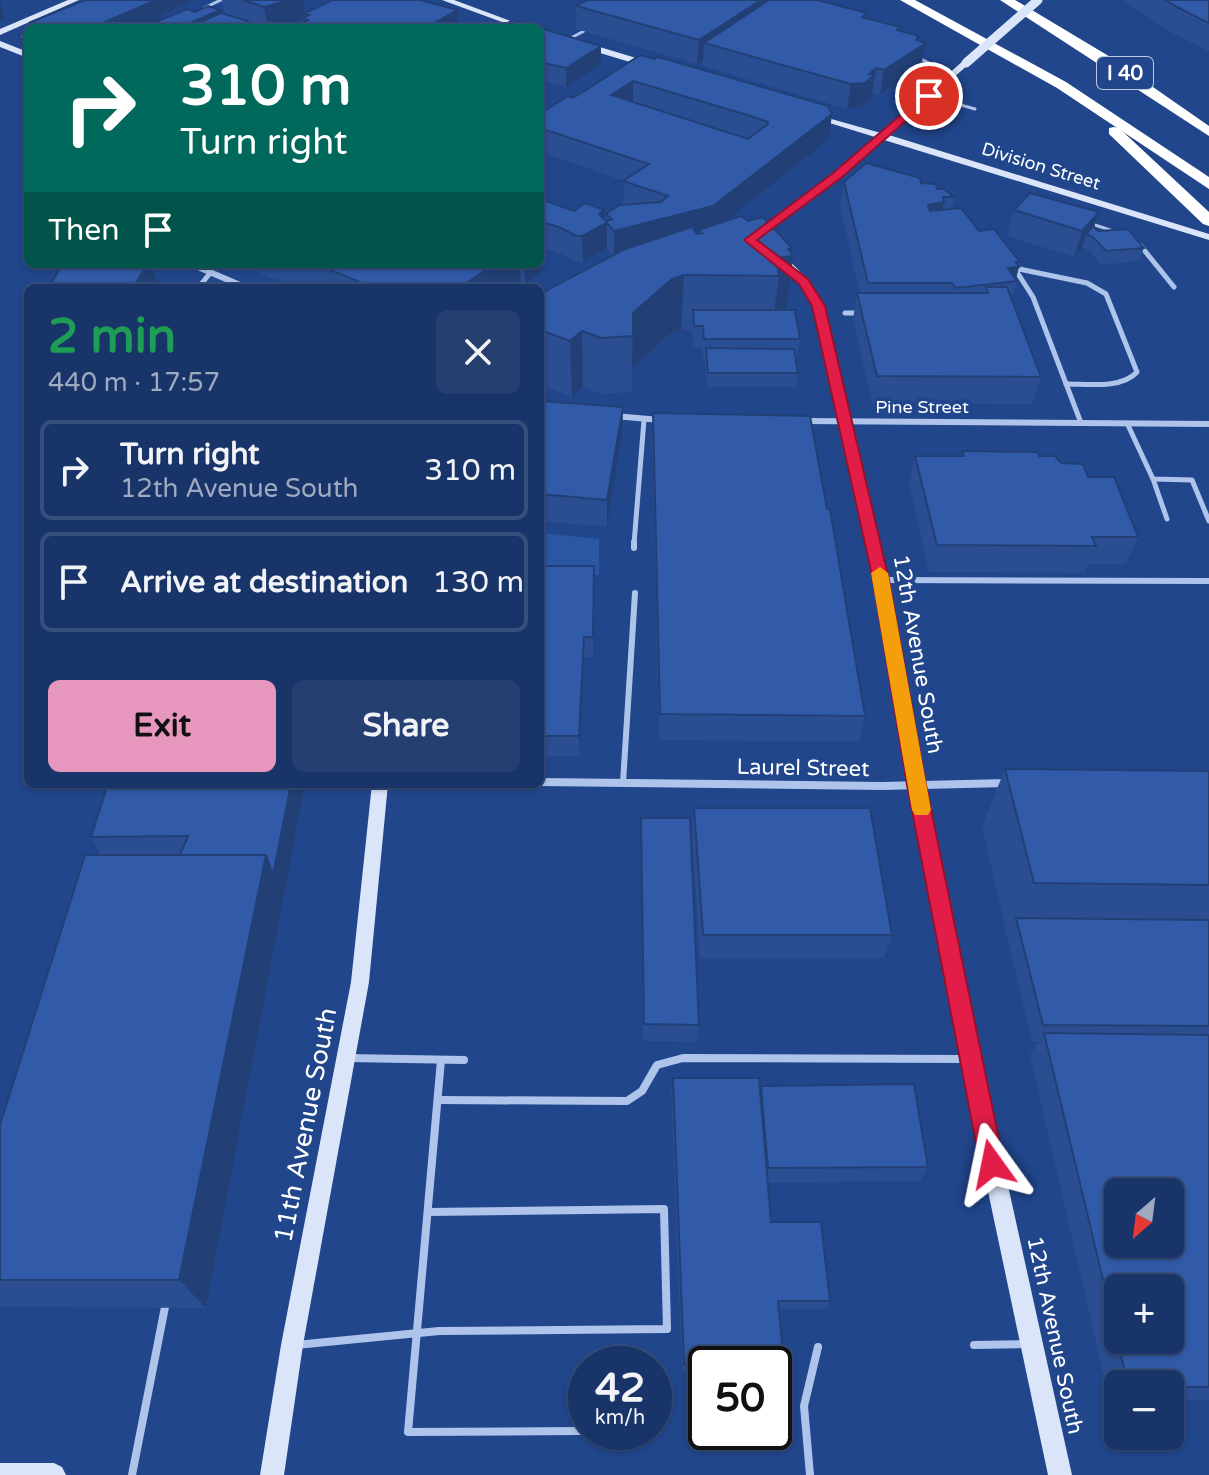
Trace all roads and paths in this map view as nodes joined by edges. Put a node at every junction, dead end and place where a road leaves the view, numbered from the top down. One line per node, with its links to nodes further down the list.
1 (75, 0): 7 (main road)
2 (221, 0): 9 (lane)
3 (446, 0): 10 (main road)
4 (906, 0): 22 (highway, I 40)
5 (1006, 0): 26 (highway, I 40)
6 (1038, 0): 21 (main road, 12th Avenue South, bridge)
7 (50, 10): 8 (lane); 12 (main road)
8 (60, 14)
9 (206, 16)
10 (507, 24)
11 (584, 31): 14 (lane)
12 (0, 32)
13 (544, 33): 14 (main road)
14 (567, 40): 18 (main road)
15 (0, 44): 16 (main road)
16 (24, 53)
17 (909, 54): 21 (lane)
18 (633, 60): 19 (street); 20 (main road)
19 (621, 68)
20 (667, 70)
21 (953, 75): 23 (main road, 12th Avenue South)
22 (1068, 88): 30 (highway, I 40); 32 (highway)
23 (929, 96): 24 (lane); 27 (main road, 12th Avenue South)
24 (975, 109)
25 (805, 113): 27 (main road, Division Street)
26 (1205, 128)
27 (883, 136): 28 (main road, 12th Avenue South); 34 (main road, Division Street)
28 (837, 176): 29 (lane); 50 (main road, 12th Avenue South)
29 (850, 180)
30 (1209, 184)
31 (1077, 219): 33 (lane)
32 (1209, 221)
33 (1128, 236)
34 (1209, 237)
35 (1137, 242): 42 (lane)
36 (1009, 262): 38 (lane)
37 (201, 268): 39 (street)
38 (1014, 268): 45 (lane); 45 (lane)
39 (211, 272): 40 (lane); 41 (street)
40 (201, 284)
41 (238, 284)
42 (1174, 287)
43 (845, 313): 44 (lane)
44 (873, 313)
45 (1066, 384): 51 (lane)
46 (600, 414): 47 (street)
47 (644, 420): 48 (street); 57 (lane)
48 (669, 420)
49 (788, 421): 50 (street, Pine Street)
50 (844, 422): 51 (street, Pine Street); 58 (main road, 12th Avenue South)
51 (1081, 423): 52 (street, Pine Street)
52 (1127, 423): 53 (street, Pine Street); 54 (lane)
53 (1209, 424)
54 (1153, 479): 55 (lane); 56 (lane)
55 (1167, 519)
56 (1209, 521)
57 (634, 548)
58 (881, 580): 59 (lane); 64 (main road, 12th Avenue South)
59 (1209, 581)
60 (635, 593): 62 (lane)
61 (544, 782): 62 (street, Laurel Street)
62 (623, 783): 64 (street, Laurel Street)
63 (1022, 783): 64 (street, Laurel Street)
64 (916, 785): 67 (main road, 12th Avenue South)
65 (380, 788): 66 (main road, 11th Avenue South)
66 (347, 1058): 68 (lane); 75 (main road, 11th Avenue South)
67 (970, 1059): 70 (lane); 74 (main road, 12th Avenue South)
68 (441, 1060): 69 (lane); 70 (lane)
69 (464, 1060)
70 (438, 1100): 71 (lane)
71 (429, 1212): 73 (lane); 73 (lane)
72 (165, 1307): 81 (lane)
73 (418, 1333): 75 (lane); 78 (lane)
74 (1032, 1344): 76 (lane); 84 (main road, 12th Avenue South)
75 (292, 1345): 82 (main road, 11th Avenue South)
76 (974, 1345)
77 (818, 1347): 83 (lane)
78 (568, 1431)
79 (0, 1475): 80 (main road)
80 (54, 1475)
81 (132, 1475)
82 (272, 1475)
83 (810, 1475)
84 (1060, 1475)

